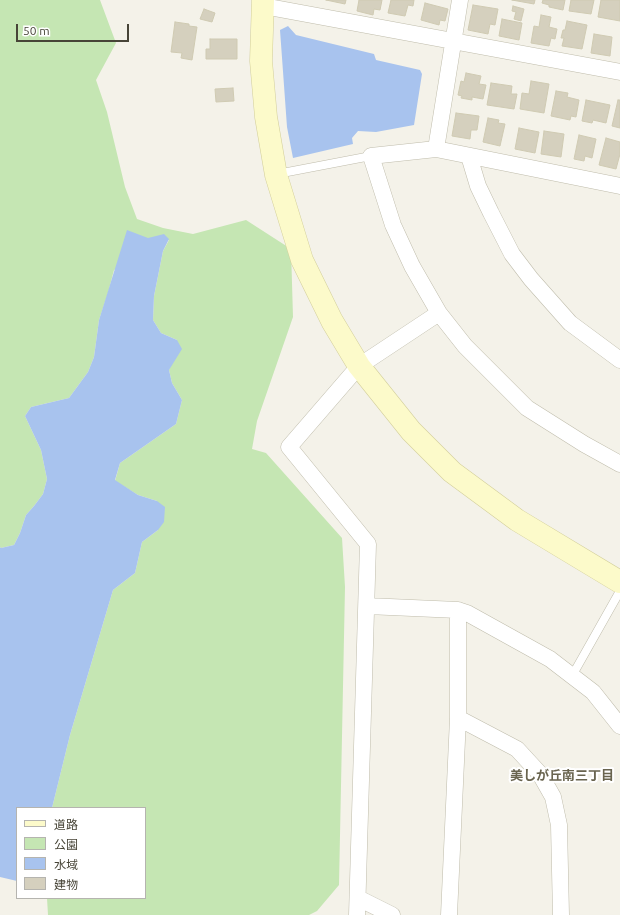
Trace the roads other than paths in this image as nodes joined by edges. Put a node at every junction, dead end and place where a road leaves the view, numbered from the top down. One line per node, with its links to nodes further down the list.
1 (460, 0): 3 (street)
2 (263, 3): 3 (street); 8 (street)
3 (453, 42): 4 (street); 5 (street)
4 (620, 72)
5 (436, 149): 6 (street); 7 (street)
6 (371, 156): 8 (lane); 10 (street)
7 (469, 156): 9 (street); 11 (street)
8 (276, 175): 12 (street)
9 (620, 186)
10 (439, 313): 12 (street); 13 (street)
11 (620, 360)
12 (359, 366): 14 (street); 16 (street)
13 (620, 464)
14 (620, 582)
15 (620, 591): 18 (lane)
16 (367, 606): 17 (street); 21 (street)
17 (458, 610): 18 (street); 19 (street)
18 (572, 676): 20 (street)
19 (458, 718): 24 (street); 25 (street)
20 (620, 726)
21 (358, 898): 22 (street); 23 (street)
22 (357, 915)
23 (392, 915)
24 (449, 915)
25 (561, 915)

